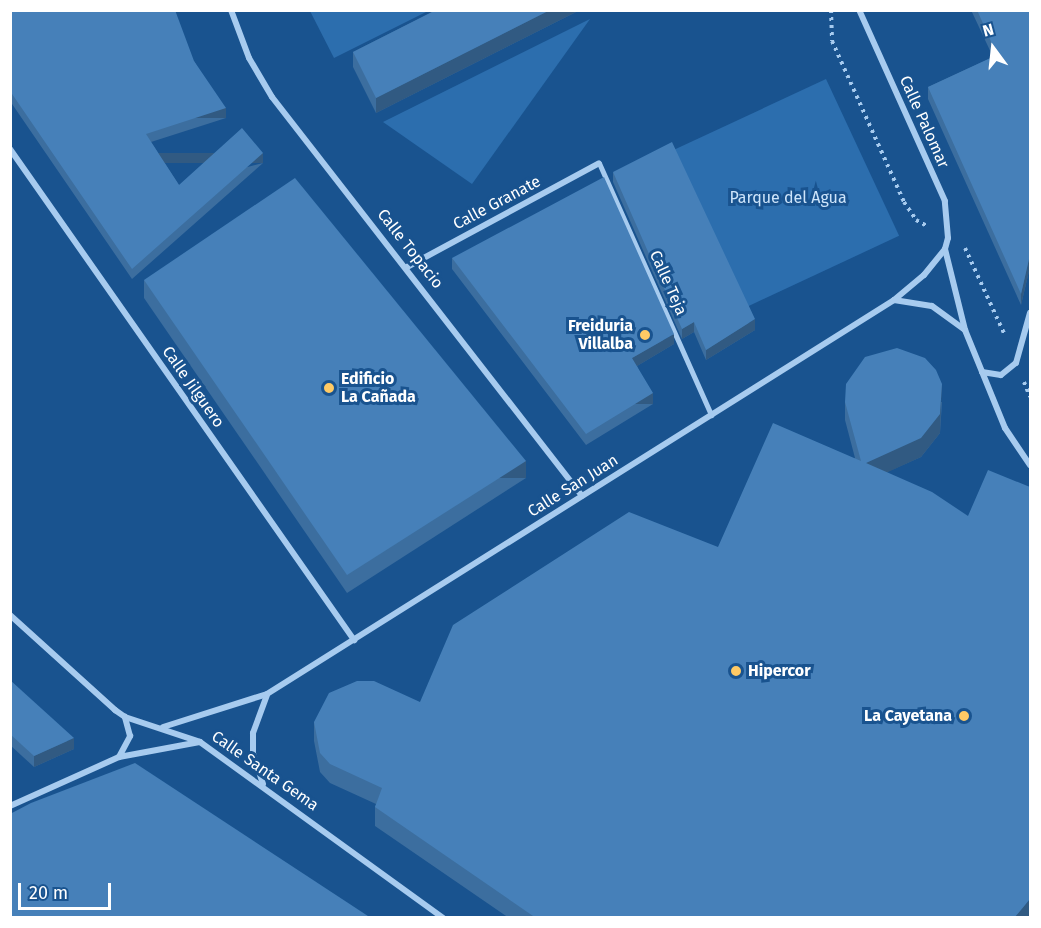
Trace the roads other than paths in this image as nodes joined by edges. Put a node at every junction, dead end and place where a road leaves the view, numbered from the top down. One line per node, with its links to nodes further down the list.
1 (231, 10): 6 (street, Calle Topacio)
2 (862, 12): 5 (street, Calle Palomar)
3 (10, 149): 15 (street, Calle Jilguero)
4 (599, 163): 6 (street, Calle Granate); 11 (street, Calle Teja)
5 (945, 249): 7 (street); 9 (street, Calle Palomar)
6 (407, 267): 13 (street, Calle Topacio)
7 (894, 300): 9 (street); 11 (street, Calle San Juan)
8 (1030, 313): 10 (street)
9 (965, 330): 10 (street, Calle Palomar)
10 (982, 372): 12 (street, Calle Palomar)
11 (711, 415): 13 (street, Calle San Juan)
12 (1030, 465)
13 (582, 496): 15 (street, Calle San Juan)
14 (10, 615): 17 (street, Calle Santa Gema)
15 (354, 640): 16 (street, Calle San Juan)
16 (267, 694): 18 (street, Calle San Juan); 21 (street)
17 (125, 717): 18 (street, Calle Santa Gema); 20 (street)
18 (163, 728): 19 (street, Calle Santa Gema)
19 (200, 742): 20 (street); 21 (street, Calle Santa Gema)
20 (119, 758): 22 (street)
21 (263, 784): 23 (street, Calle Santa Gema)
22 (10, 806)
23 (443, 918)

